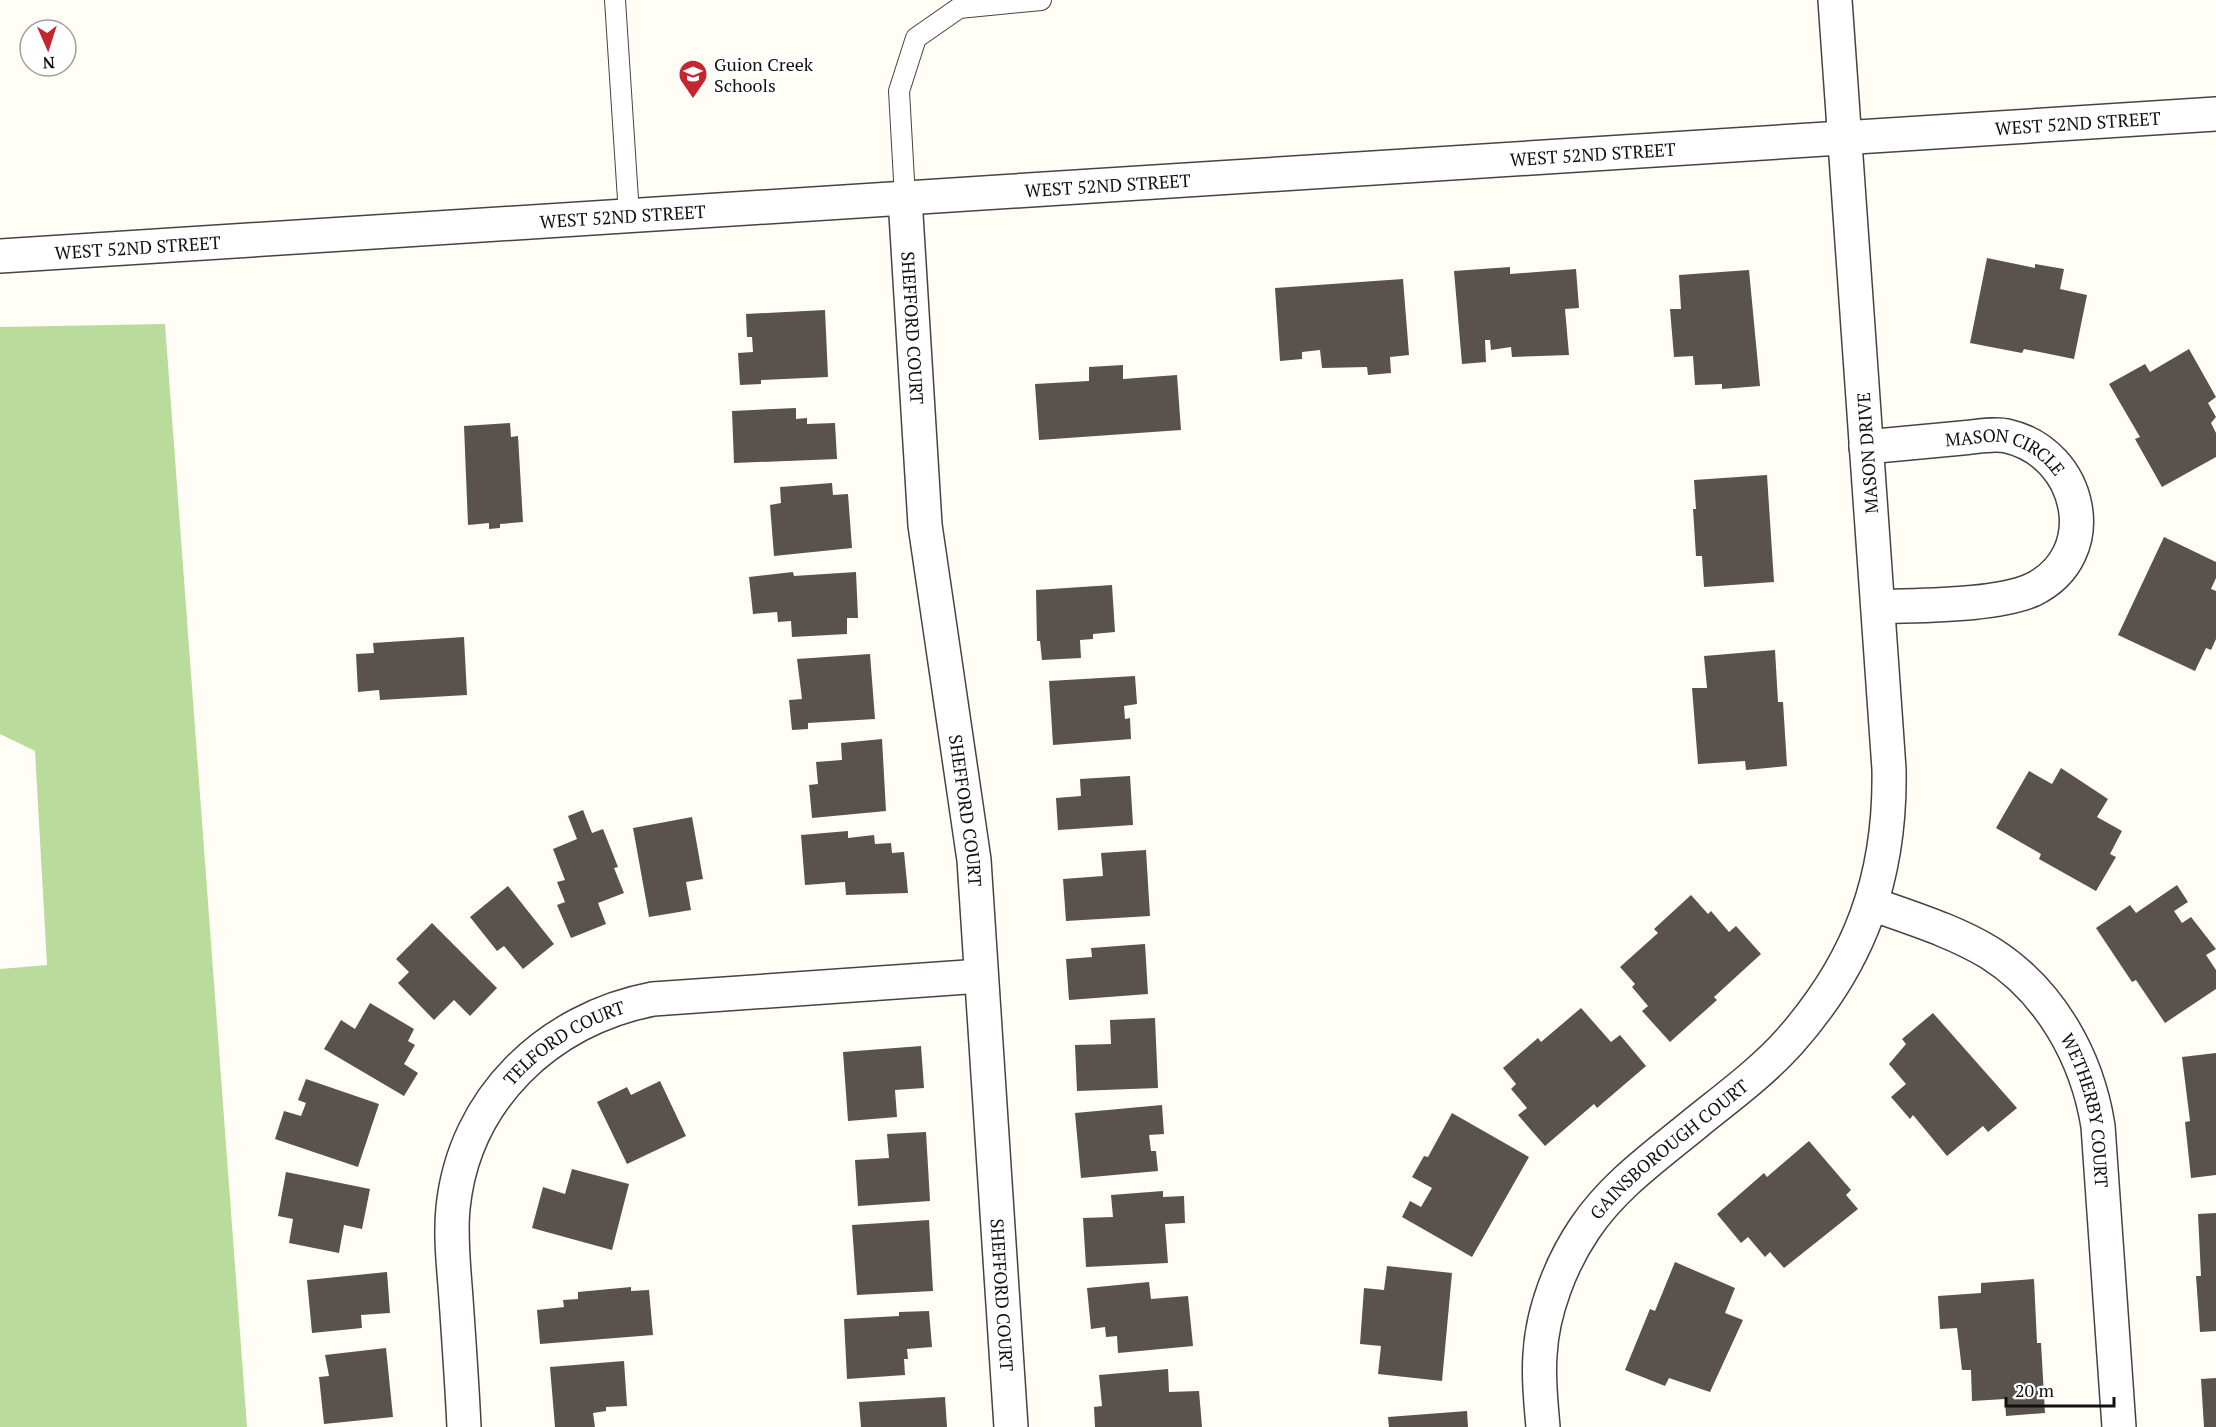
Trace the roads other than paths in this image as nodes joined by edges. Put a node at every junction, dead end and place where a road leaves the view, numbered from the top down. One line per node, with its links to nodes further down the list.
1 (615, 0): 7 (lane)
2 (1041, 0): 6 (lane)
3 (1835, 0): 5 (street, MASON DRIVE)
4 (2216, 114): 5 (street, WEST 52ND STREET)
5 (1845, 138): 6 (street, WEST 52ND STREET); 9 (street, MASON DRIVE)
6 (905, 198): 7 (street, WEST 52ND STREET); 12 (street, SHEFFORD COURT)
7 (628, 215): 8 (street, WEST 52ND STREET)
8 (0, 256)
9 (1866, 447): 10 (street, MASON DRIVE); 10 (street, MASON CIRCLE)
10 (1878, 607): 11 (street, MASON DRIVE)
11 (1872, 904): 15 (street, GAINSBOROUGH COURT); 16 (street, WETHERBY COURT)
12 (981, 976): 13 (street, TELFORD COURT); 14 (street, SHEFFORD COURT)
13 (464, 1427)
14 (1011, 1427)
15 (1543, 1427)
16 (2119, 1427)

